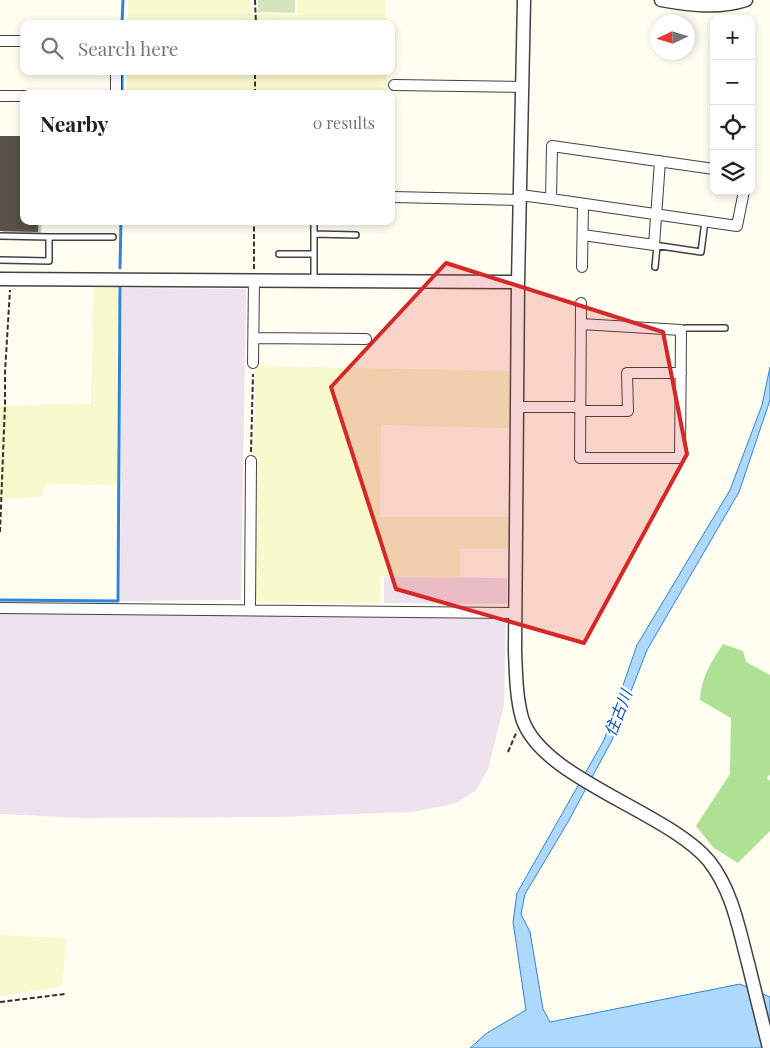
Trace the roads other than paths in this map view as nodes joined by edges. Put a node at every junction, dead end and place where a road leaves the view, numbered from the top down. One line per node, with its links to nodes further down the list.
1 (524, 0): 8 (street)
2 (661, 0): 3 (street)
3 (746, 0)
4 (0, 41): 5 (street)
5 (20, 41)
6 (116, 75): 9 (street)
7 (394, 85): 8 (street)
8 (522, 87): 16 (street)
9 (116, 90)
10 (0, 96): 11 (street)
11 (20, 96)
12 (660, 161): 13 (street); 17 (street); 19 (street)
13 (710, 168)
14 (743, 195): 20 (street)
15 (395, 197): 16 (street)
16 (520, 198): 17 (street); 37 (street)
17 (550, 200): 18 (street)
18 (583, 204): 19 (street); 25 (street)
19 (656, 214): 20 (street); 28 (street)
20 (705, 221): 28 (lane)
21 (314, 225): 22 (lane)
22 (314, 234): 23 (lane); 30 (lane)
23 (356, 235)
24 (0, 236): 26 (lane)
25 (583, 236): 28 (street); 32 (street)
26 (49, 237): 27 (lane); 31 (lane)
27 (113, 237)
28 (655, 246): 33 (lane)
29 (279, 254): 30 (lane)
30 (314, 254): 36 (lane)
31 (0, 260)
32 (582, 267)
33 (655, 267)
34 (5, 279): 35 (street)
35 (254, 280): 36 (street); 42 (street)
36 (314, 280): 37 (street)
37 (518, 282): 46 (street)
38 (581, 303): 39 (street)
39 (581, 324): 41 (street); 47 (street)
40 (725, 328): 41 (lane)
41 (681, 330): 45 (street)
42 (254, 338): 43 (street); 44 (street)
43 (366, 339)
44 (253, 363)
45 (681, 373): 47 (street); 47 (street)
46 (518, 407): 47 (street); 51 (street)
47 (580, 409)
48 (251, 462): 50 (street)
49 (0, 608): 50 (street)
50 (250, 610): 51 (street)
51 (515, 613): 52 (street)
52 (769, 1048)

